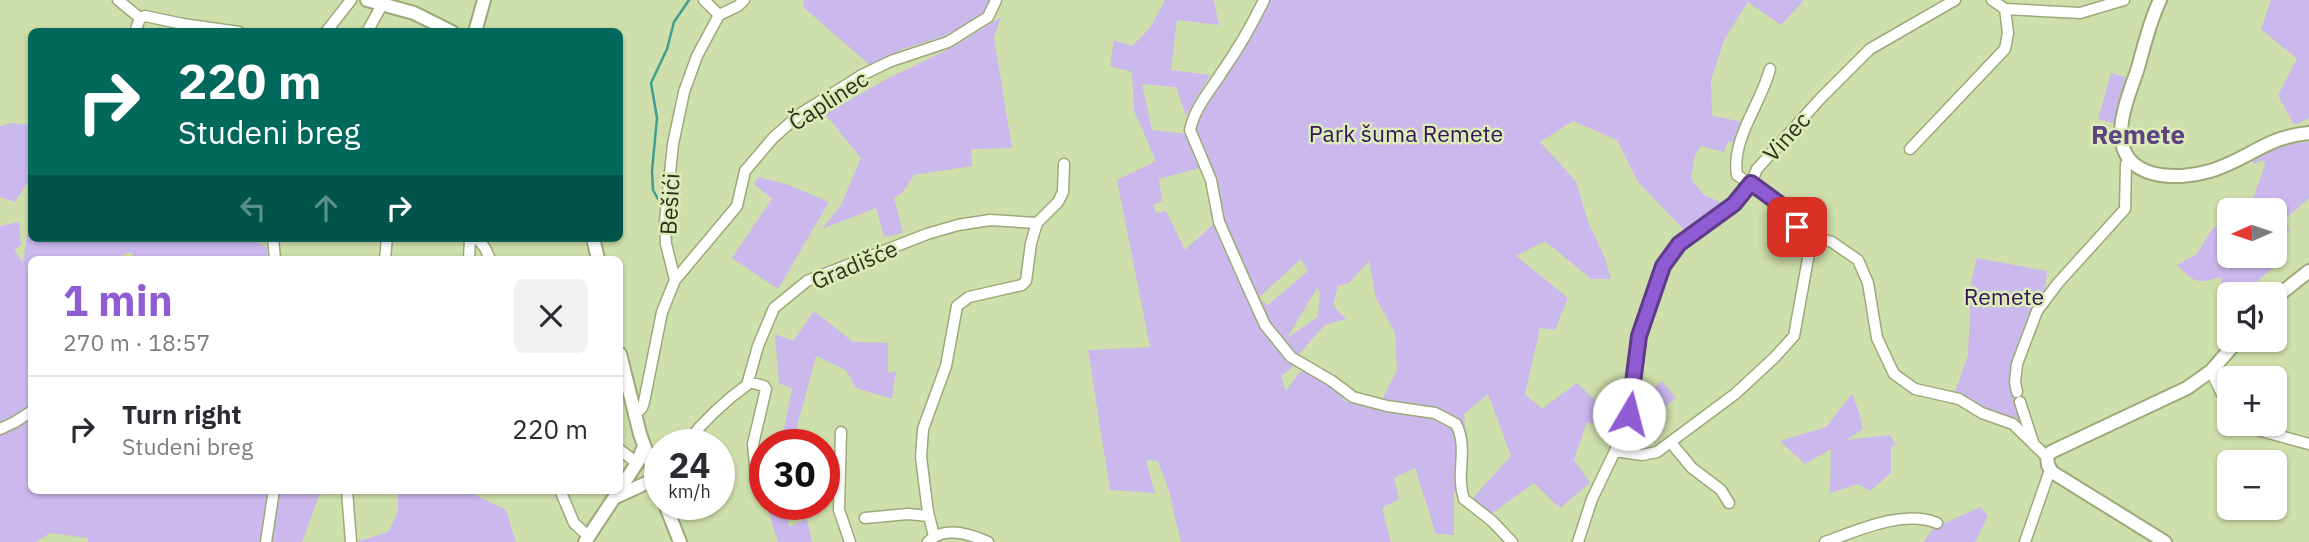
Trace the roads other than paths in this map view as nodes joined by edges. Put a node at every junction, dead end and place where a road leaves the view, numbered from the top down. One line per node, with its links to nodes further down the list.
1 (118, 0): 16 (street)
2 (351, 0): 19 (street)
3 (367, 0): 13 (main road)
4 (484, 0): 22 (main road)
5 (704, 0): 15 (street)
6 (744, 0): 15 (street)
7 (996, 0): 32 (street, Čaplinec)
8 (1264, 0): 75 (street)
9 (1955, 0): 28 (street, Vinec)
10 (1992, 0): 14 (street)
11 (2124, 0): 14 (street)
12 (2160, 0): 24 (main road)
13 (383, 3): 20 (street); 21 (main road)
14 (2005, 9): 25 (street)
15 (719, 16): 32 (street, Bešići)
16 (140, 18): 17 (street); 18 (street)
17 (136, 28)
18 (211, 28)
19 (329, 28)
20 (369, 28)
21 (445, 28)
22 (473, 28)
23 (1770, 69): 28 (street)
24 (2309, 134)
25 (1910, 149)
26 (1064, 164): 29 (street)
27 (2126, 164): 48 (street)
28 (1751, 183): 30 (street); 50 (street, Vinec)
29 (1037, 223): 37 (street, Gradišće); 64 (street)
30 (1811, 242): 46 (street); 48 (street)
31 (2309, 271): 33 (main road)
32 (675, 280): 40 (street)
33 (2287, 288)
34 (2228, 352): 36 (main road)
35 (623, 367): 40 (main road)
36 (2211, 371): 38 (street); 53 (main road)
37 (749, 382): 42 (street); 43 (street)
38 (2217, 384)
39 (28, 414): 41 (street)
40 (634, 415): 49 (main road)
41 (0, 429)
42 (697, 429)
43 (757, 429)
44 (841, 432): 73 (street)
45 (2284, 436): 47 (street)
46 (1672, 444): 50 (street); 63 (street)
47 (2309, 444)
48 (2034, 445): 53 (street)
49 (643, 446): 52 (main road)
50 (1615, 451): 76 (street, Vinec)
51 (623, 452): 52 (street)
52 (637, 463): 54 (main road)
53 (2048, 464): 78 (street); 79 (main road)
54 (623, 485)
55 (644, 486): 56 (main road)
56 (623, 492)
57 (273, 494): 70 (street)
58 (347, 494): 71 (street)
59 (562, 494): 68 (street)
60 (617, 494): 62 (main road)
61 (621, 494): 62 (main road)
62 (613, 500): 68 (main road)
63 (1729, 503)
64 (929, 516): 65 (street); 69 (street)
65 (866, 518)
66 (671, 520): 72 (main road)
67 (1937, 523): 77 (street)
68 (587, 539)
69 (931, 539): 74 (street)
70 (266, 542)
71 (351, 542)
72 (680, 542)
73 (850, 542)
74 (988, 542)
75 (1512, 542)
76 (1578, 542)
77 (1825, 542)
78 (2025, 542)
79 (2165, 542)

